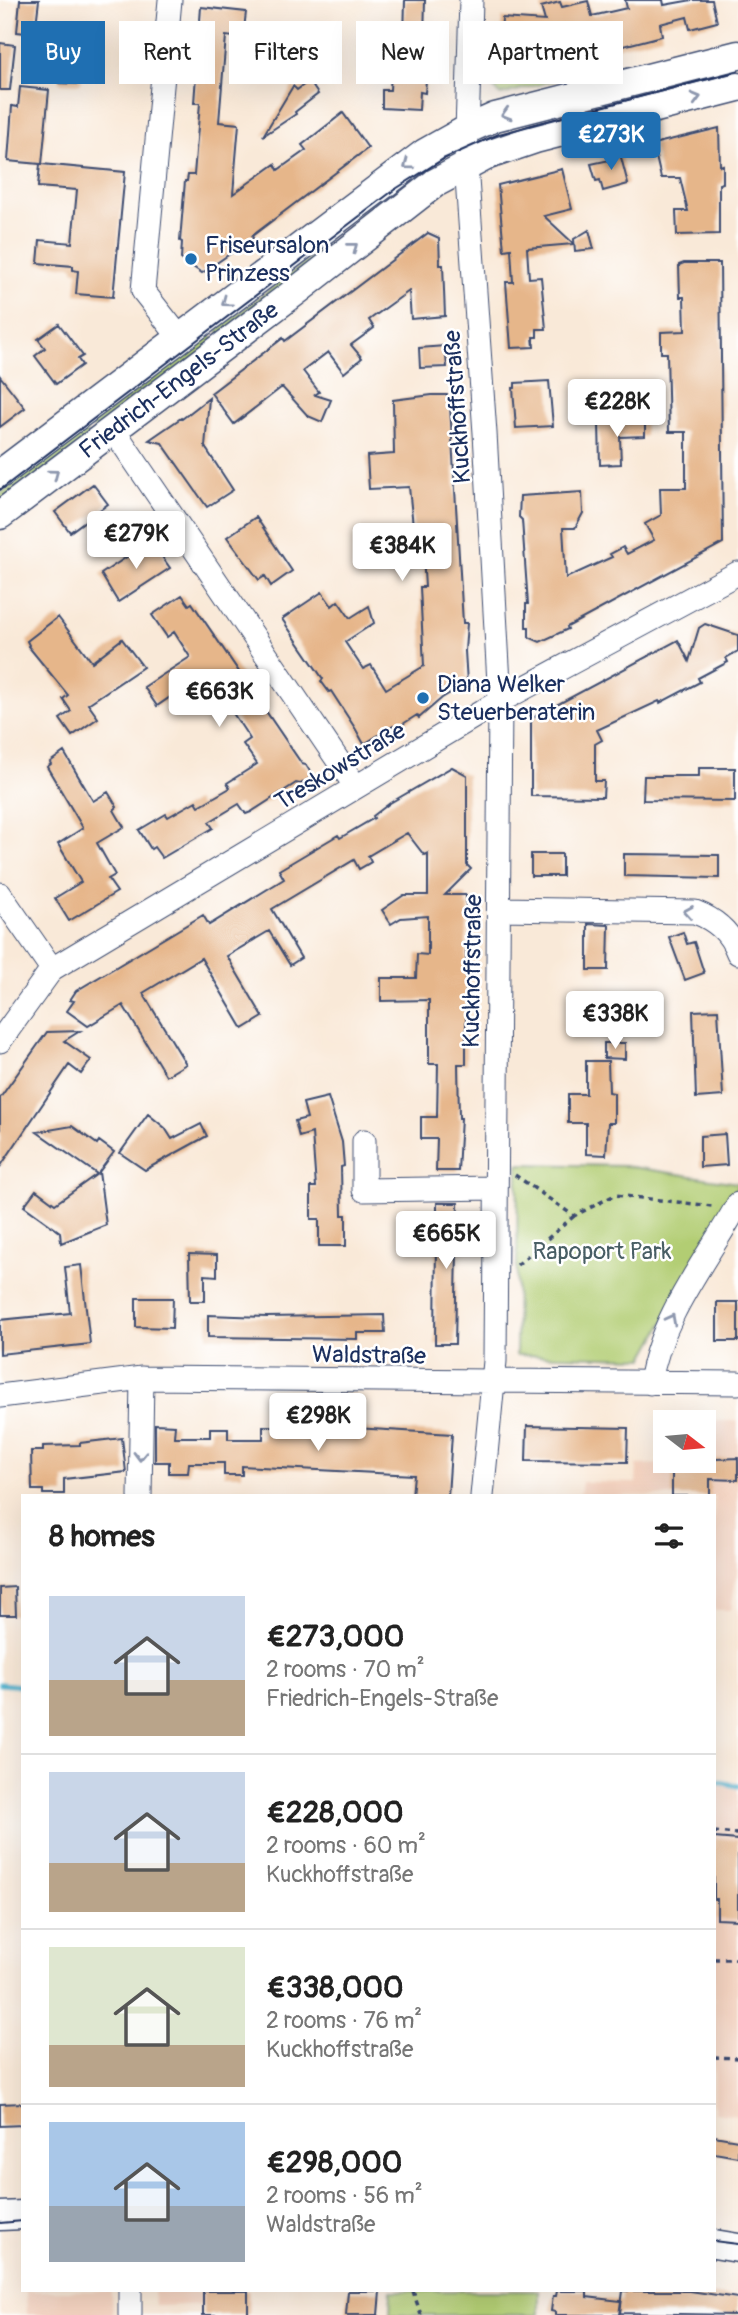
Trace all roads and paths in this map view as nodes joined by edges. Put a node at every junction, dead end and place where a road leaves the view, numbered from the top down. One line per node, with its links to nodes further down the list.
1 (170, 0): 7 (street)
2 (471, 0): 5 (street, Kuckhoffstraße)
3 (738, 55): 5 (main road, Friedrich-Engels-Straße, one-way to 5)
4 (738, 87): 6 (main road, Friedrich-Engels-Straße, one-way to 4)
5 (466, 130): 6 (street, Kuckhoffstraße); 7 (main road, Friedrich-Engels-Straße, one-way to 7)
6 (466, 165): 8 (main road, Friedrich-Engels-Straße, one-way to 6); 12 (street, Kuckhoffstraße)
7 (180, 338): 9 (main road, Friedrich-Engels-Straße)
8 (113, 429): 10 (main road, Friedrich-Engels-Straße, one-way to 8); 13 (street)
9 (0, 474)
10 (0, 515)
11 (738, 573): 12 (street, Treskowstraße)
12 (500, 701): 13 (street, Treskowstraße); 15 (street, Kuckhoffstraße)
13 (356, 787): 17 (street, Treskowstraße)
14 (0, 894): 17 (street)
15 (499, 909): 16 (street, one-way to 15); 20 (street, Kuckhoffstraße)
16 (738, 953)
17 (52, 969): 18 (street, Treskowstraße)
18 (0, 1041)
19 (364, 1142): 20 (street)
20 (504, 1180): 22 (path); 25 (street, Kuckhoffstraße)
21 (737, 1206): 22 (path); 26 (street, one-way to 21)
22 (574, 1216): 23 (path)
23 (512, 1269)
24 (142, 1378): 25 (street, Waldstraße); 28 (street, Waldstraße); 29 (street, one-way to 29)
25 (493, 1382): 26 (street, Waldstraße); 30 (street, Kuckhoffstraße)
26 (650, 1383): 27 (street, Waldstraße)
27 (738, 1383)
28 (0, 1396)
29 (140, 1494)
30 (482, 1494)
31 (716, 1832): 32 (path)
32 (738, 1834)
33 (716, 1958): 34 (path)
34 (738, 1959)
35 (716, 2057): 36 (path)
36 (738, 2057)
37 (21, 2215): 38 (main road)
38 (0, 2216)
39 (716, 2244): 40 (main road)
40 (738, 2248)
41 (130, 2292): 43 (street)
42 (413, 2292): 44 (path)
43 (130, 2315)
44 (421, 2315)

